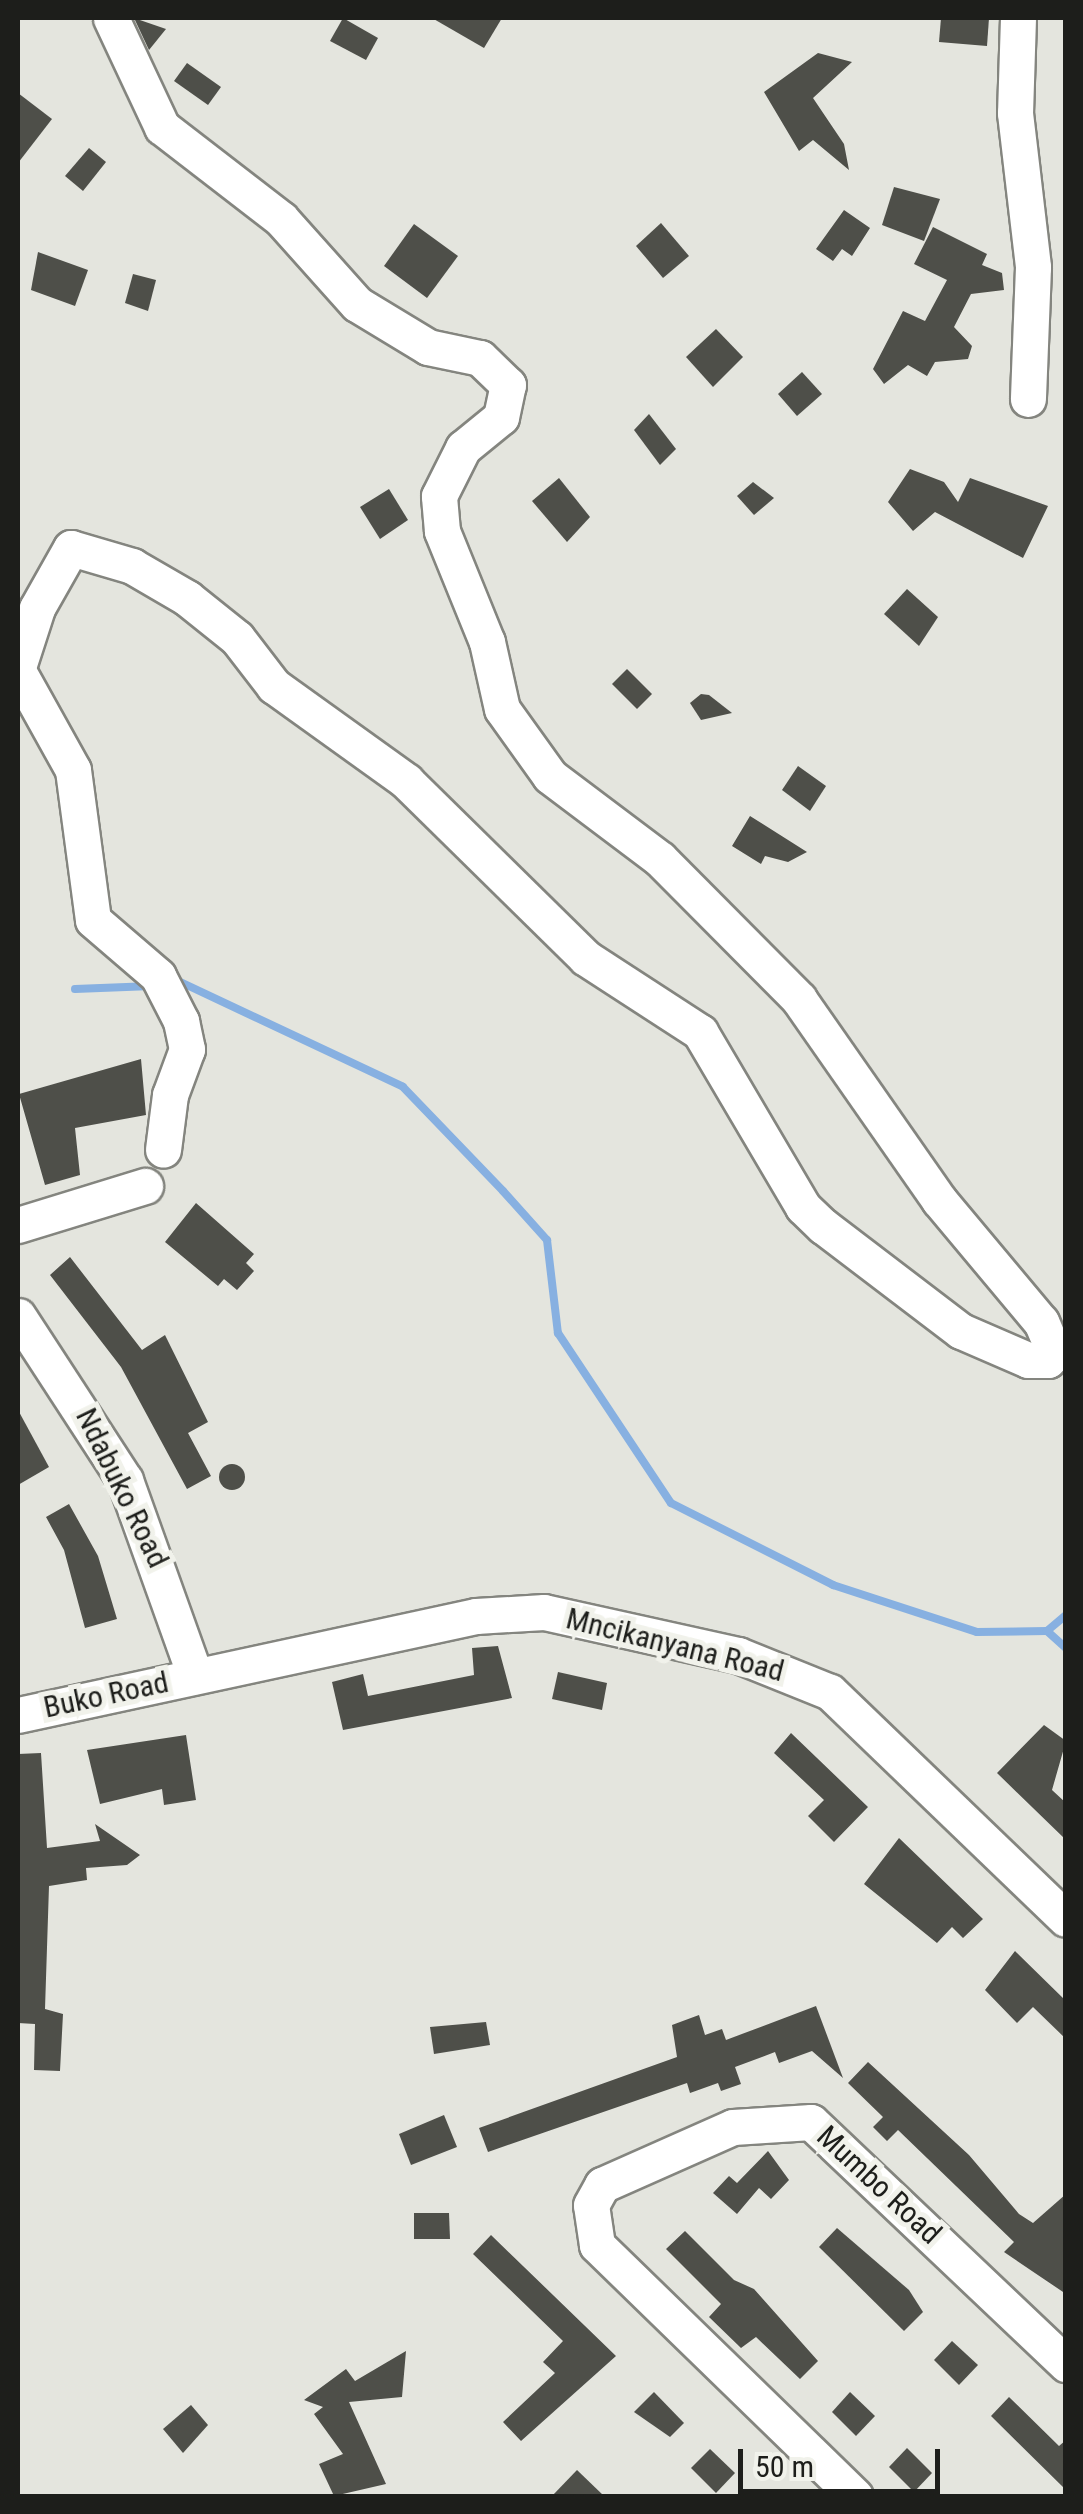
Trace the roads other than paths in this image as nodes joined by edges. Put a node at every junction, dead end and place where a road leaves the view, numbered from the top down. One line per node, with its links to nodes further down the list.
1 (111, 18): 4 (street)
2 (1018, 18): 3 (street)
3 (1028, 398)
4 (18, 669): 5 (street)
5 (163, 1150)
6 (145, 1186): 7 (street)
7 (18, 1226)
8 (18, 1316): 9 (street, Ndabuko Road)
9 (195, 1676): 10 (street, Buko Road); 11 (street, Mncikanyana Road)
10 (18, 1715)
11 (1066, 1919)
12 (1066, 2364): 13 (street, Mumbo Road)
13 (855, 2496)

